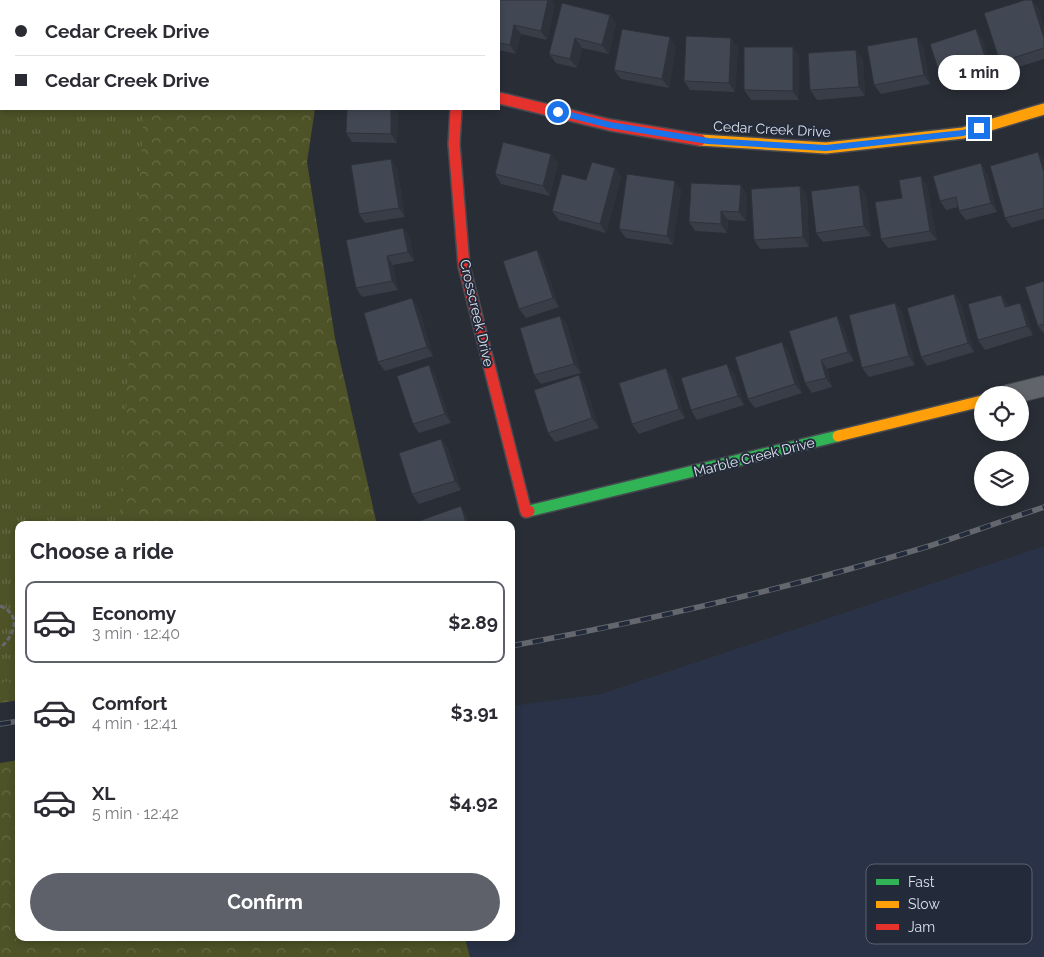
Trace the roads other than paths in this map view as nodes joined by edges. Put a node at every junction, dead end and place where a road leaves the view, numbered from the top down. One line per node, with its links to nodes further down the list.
1 (500, 98): 2 (street, Cedar Creek Drive)
2 (1044, 109)
3 (456, 110): 7 (street, Crosscreek Drive)
4 (1044, 386): 5 (street)
5 (1029, 390)
6 (974, 403): 7 (street, Marble Creek Drive)
7 (526, 512)

